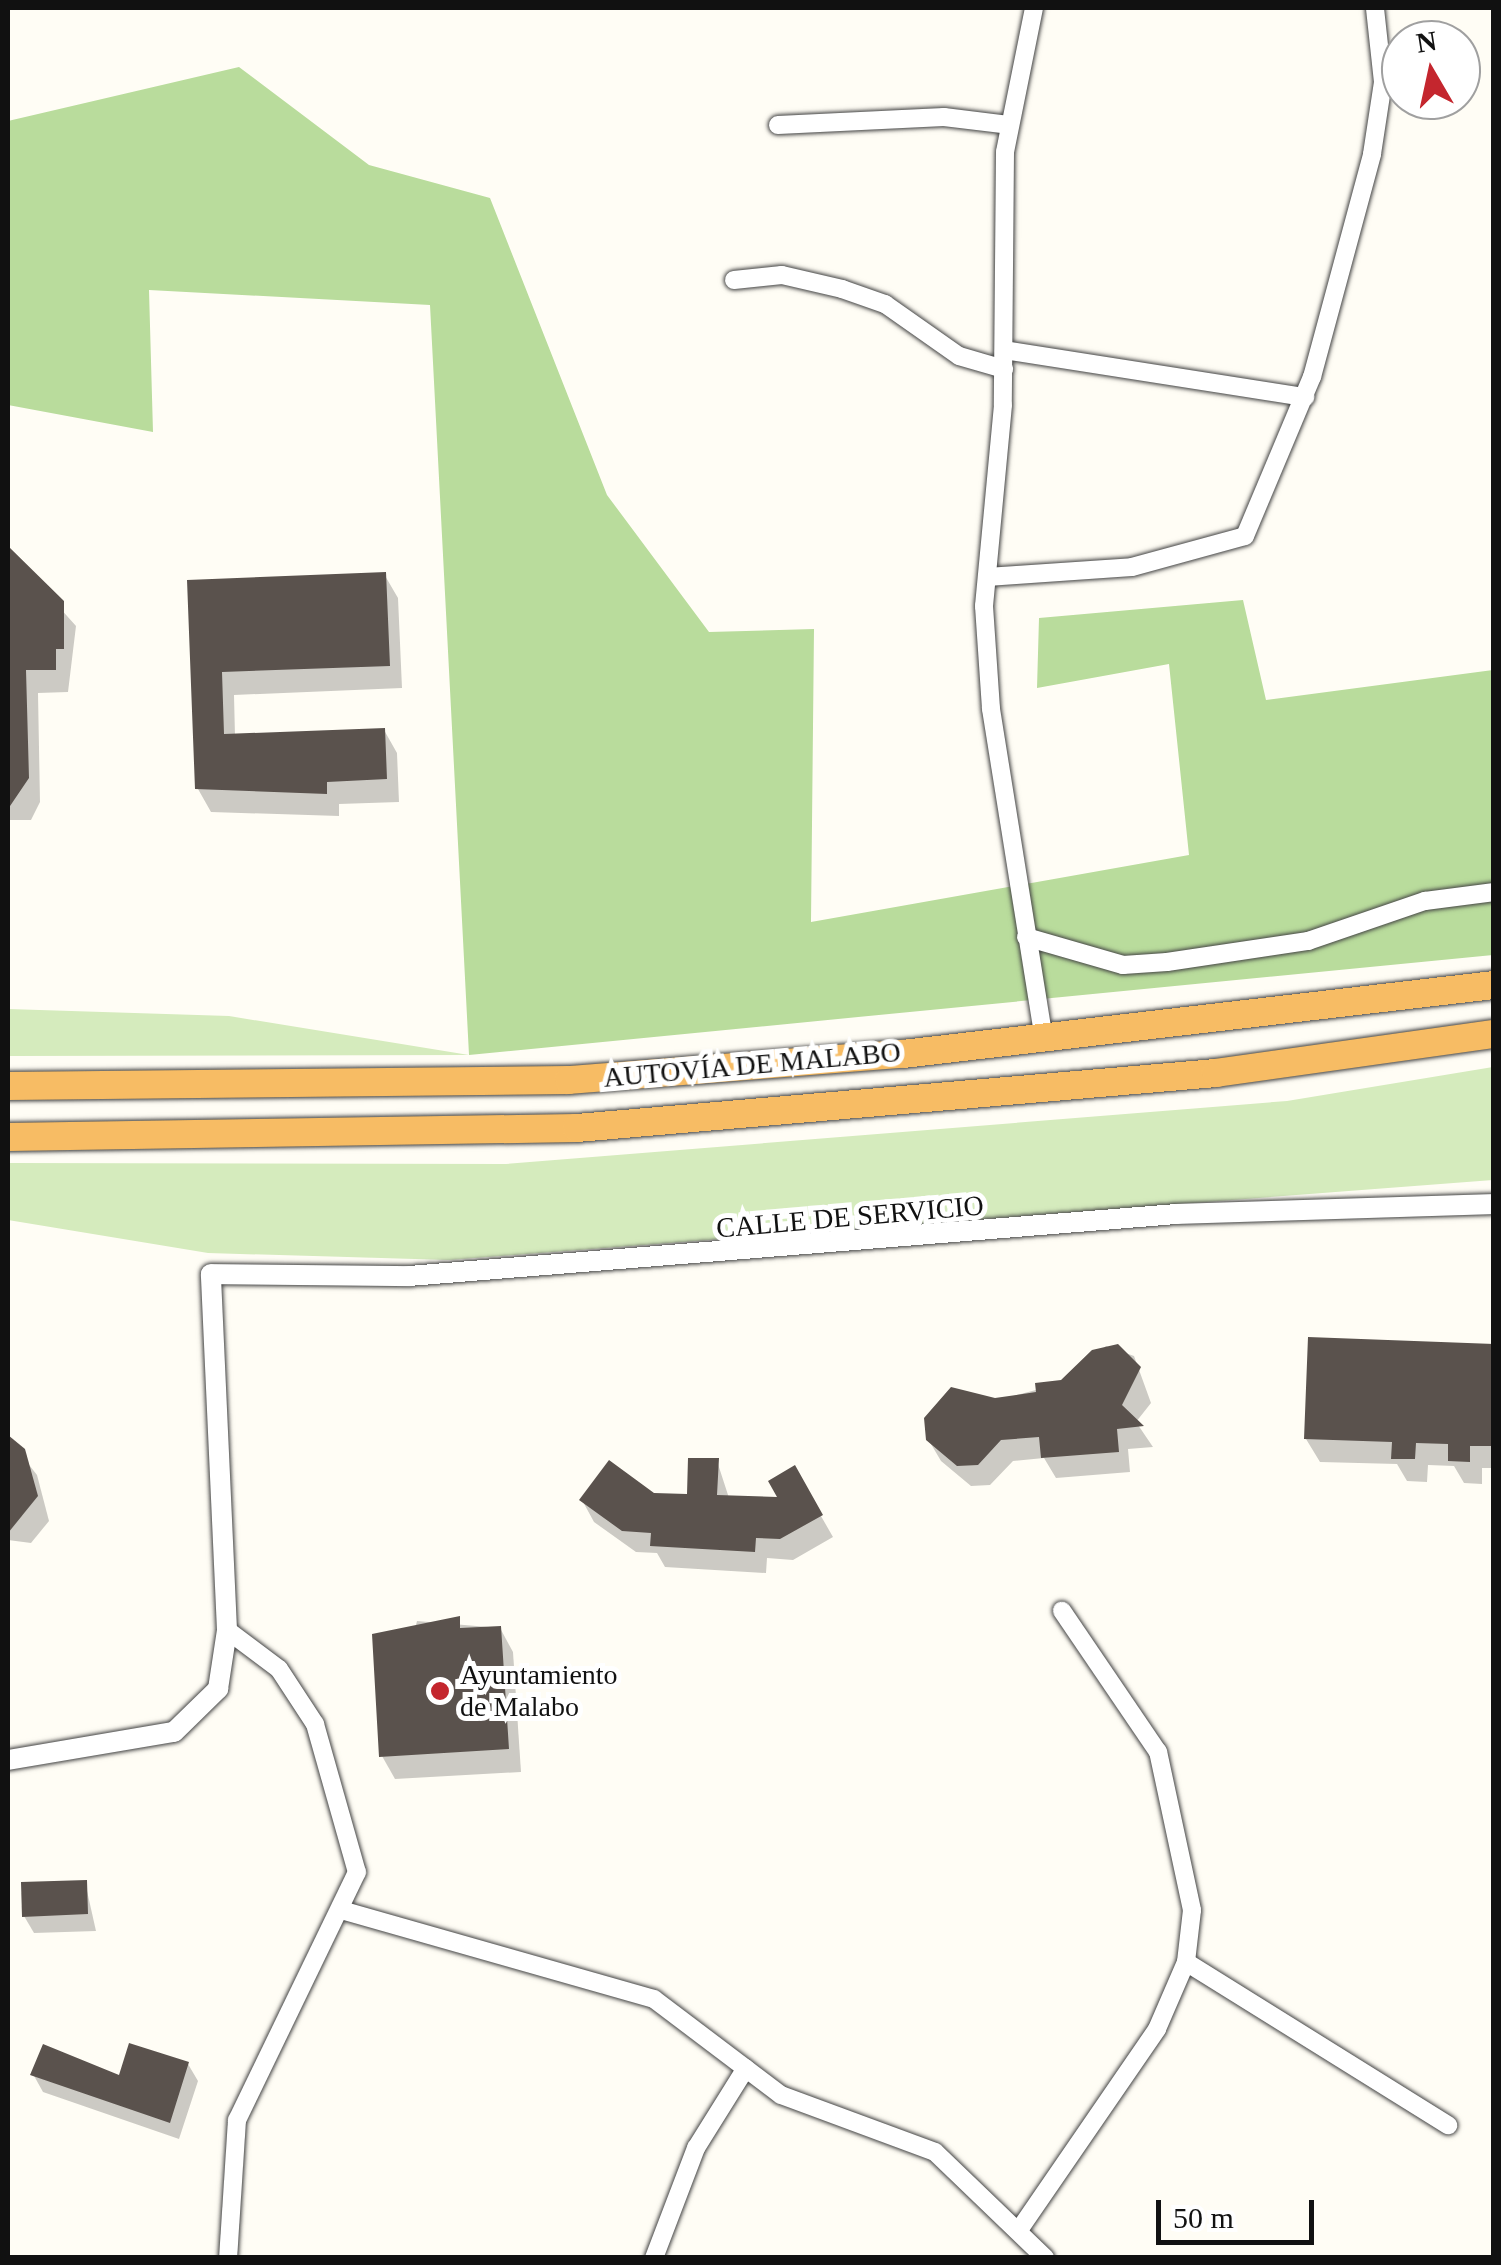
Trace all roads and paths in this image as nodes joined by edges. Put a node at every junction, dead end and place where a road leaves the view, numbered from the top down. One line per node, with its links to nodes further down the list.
1 (1034, 8): 4 (street)
2 (1375, 8): 7 (street)
3 (778, 125): 4 (street)
4 (1008, 125): 6 (street)
5 (734, 280): 6 (street)
6 (1004, 360): 7 (street); 8 (street)
7 (1305, 397): 8 (street)
8 (987, 577): 10 (street)
9 (1494, 892): 10 (street)
10 (1026, 937): 13 (street)
11 (1494, 985): 13 (highway, AUTOVÍA DE MALABO)
12 (1490, 1036): 15 (highway, AUTOVÍA DE MALABO)
13 (1044, 1039): 14 (highway, AUTOVÍA DE MALABO)
14 (8, 1086)
15 (8, 1137)
16 (1494, 1204): 18 (street, CALLE DE SERVICIO)
17 (1062, 1612): 21 (street)
18 (228, 1630): 19 (street); 20 (street)
19 (8, 1760)
20 (345, 1911): 22 (street); 26 (street)
21 (1186, 1962): 23 (street); 24 (street)
22 (746, 2068): 24 (street); 25 (street)
23 (1448, 2125)
24 (1019, 2230): 27 (street)
25 (659, 2256)
26 (228, 2258)
27 (1044, 2258)

